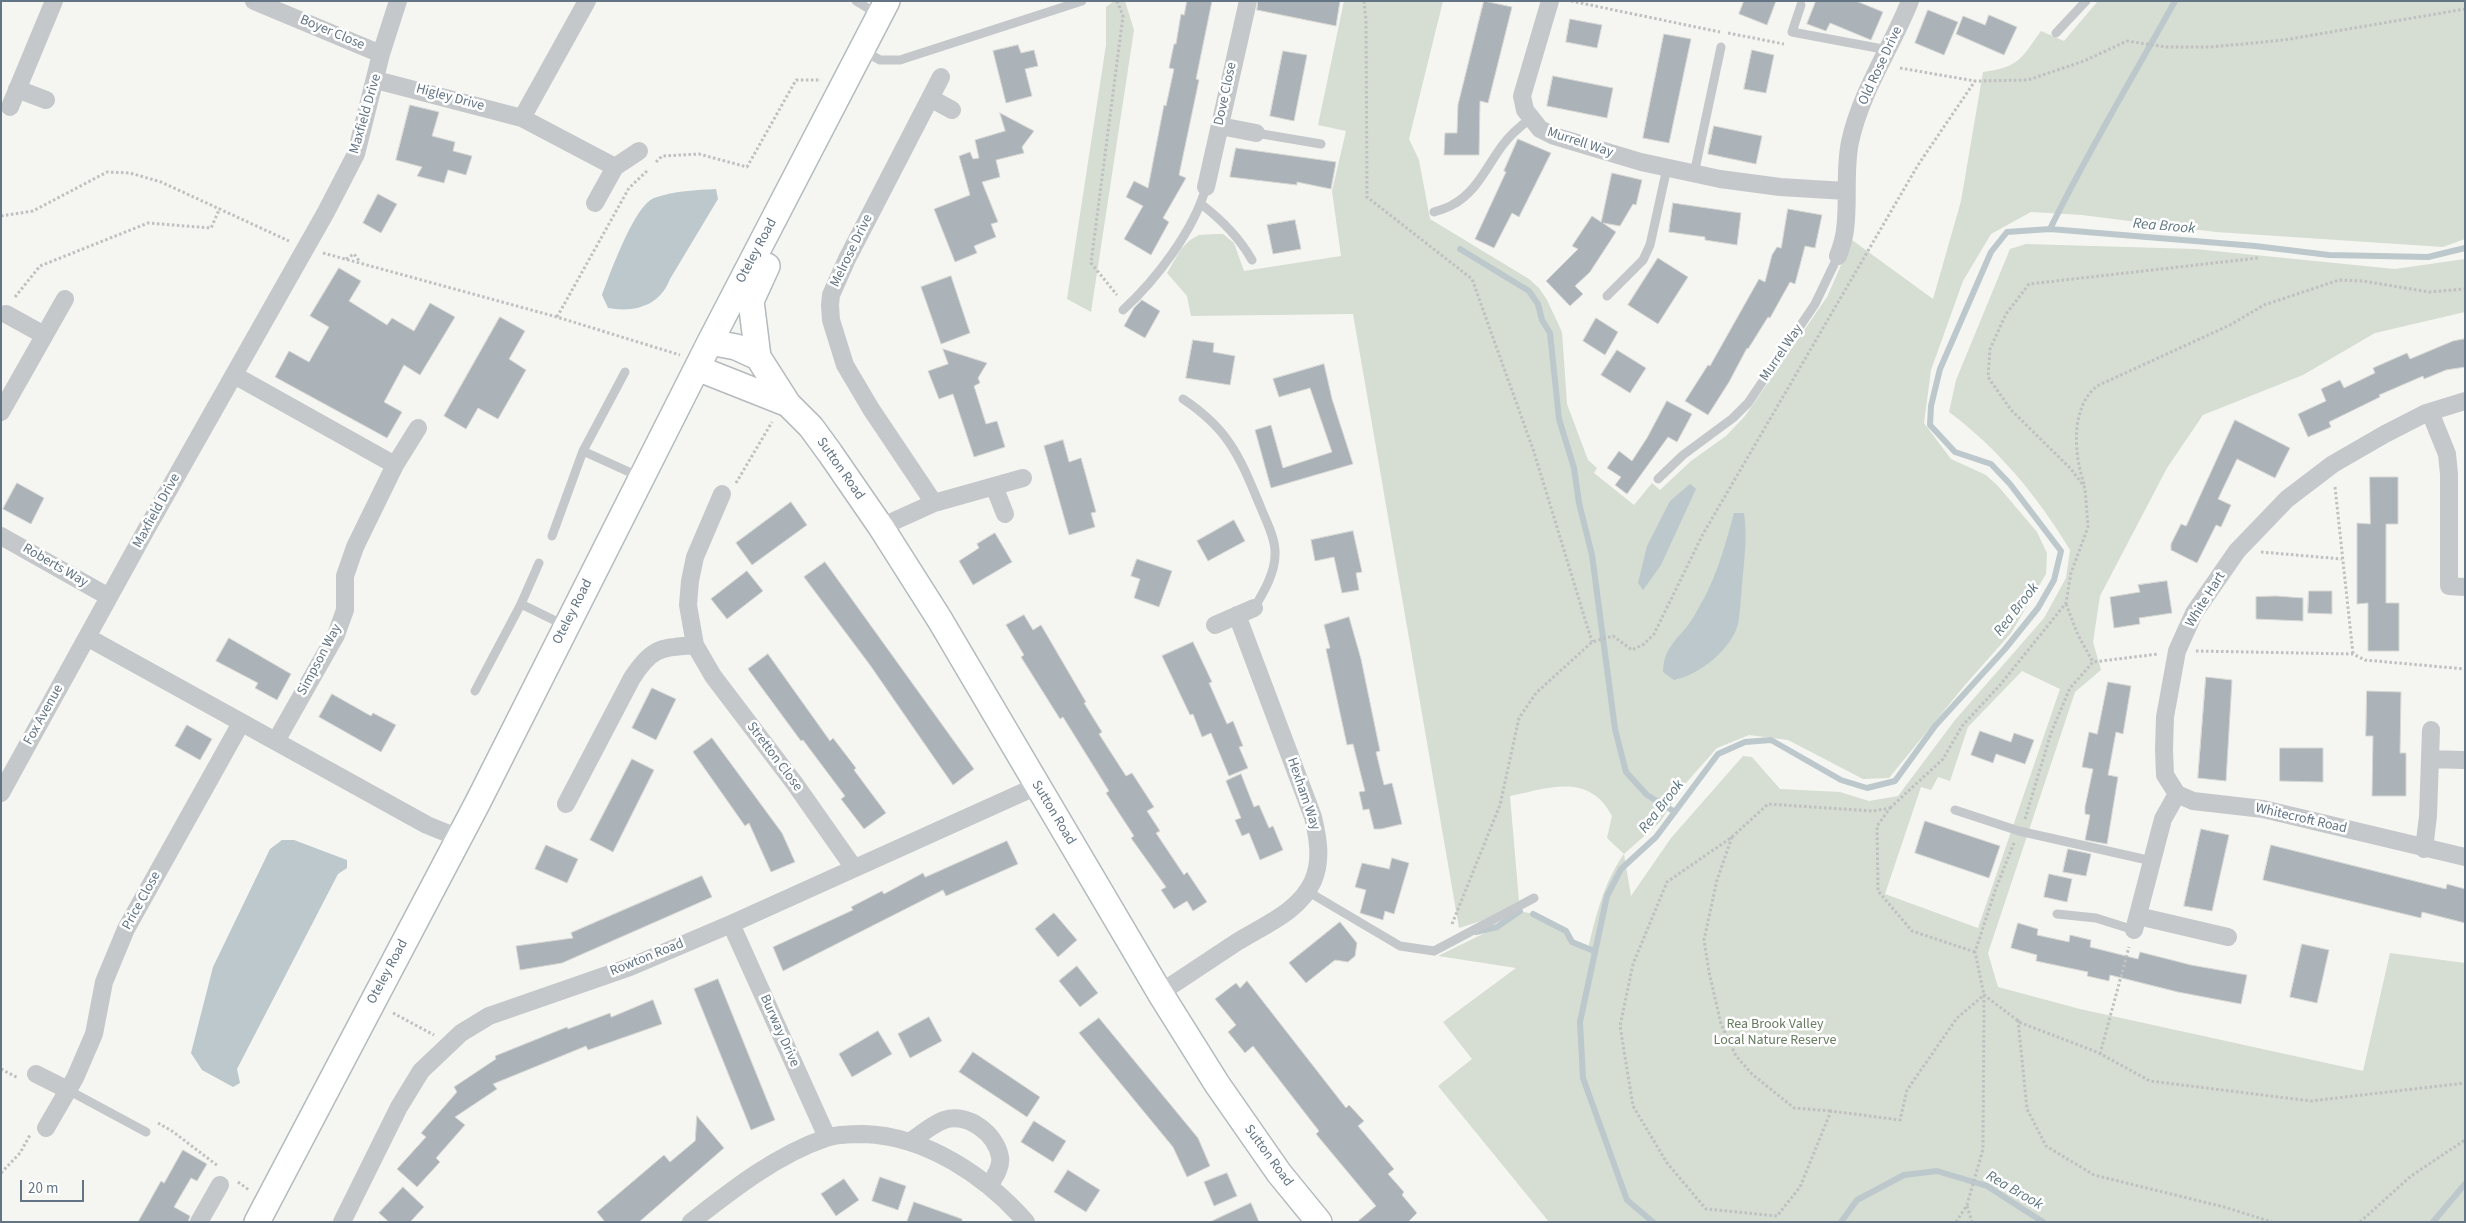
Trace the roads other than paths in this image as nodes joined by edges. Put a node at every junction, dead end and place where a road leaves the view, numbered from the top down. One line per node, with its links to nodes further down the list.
1 (54, 1): 20 (street)
2 (254, 1): 17 (street, Boyer Close)
3 (398, 1): 17 (street, Maxfield Drive)
4 (587, 1): 25 (street)
5 (856, 1): 12 (lane)
6 (1082, 1): 15 (lane)
7 (1248, 1): 27 (street, Dove Close)
8 (1550, 1): 26 (street)
9 (1910, 1): 16 (street, Old Rose Drive)
10 (2086, 1): 13 (lane)
11 (1802, 5): 16 (lane)
12 (883, 8): 15 (street, Oteley Road)
13 (2056, 33)
14 (1721, 46): 34 (lane)
15 (862, 50): 30 (street, Oteley Road)
16 (1888, 50): 36 (street, Old Rose Drive)
17 (381, 54): 19 (street, Maxfield Drive)
18 (941, 77): 21 (street, Melrose Drive)
19 (376, 80): 25 (street, Higley Drive); 50 (street, Maxfield Drive)
20 (17, 89): 22 (street); 23 (street)
21 (930, 98): 24 (street); 64 (street, Melrose Drive)
22 (46, 100)
23 (10, 107)
24 (952, 110)
25 (522, 118): 32 (street, Higley Drive)
26 (1530, 119): 33 (street, Murrell Way); 39 (lane)
27 (1220, 126): 28 (street); 35 (street, Dove Close)
28 (1256, 133): 29 (lane)
29 (1321, 144)
30 (812, 147): 47 (street, Oteley Road); 48 (street)
31 (639, 151): 32 (street)
32 (615, 167): 37 (street)
33 (1667, 168): 34 (street, Murrell Way); 42 (lane)
34 (1694, 174): 36 (street, Murrell Way)
35 (1206, 187): 38 (lane)
36 (1846, 191): 40 (street, Murrel Way)
37 (595, 203)
38 (1201, 204): 41 (lane); 44 (lane)
39 (1434, 212)
40 (1838, 256): 61 (lane, Murrel Way)
41 (1252, 260)
42 (1607, 296)
43 (65, 298): 46 (street)
44 (1125, 308)
45 (6, 314): 46 (street)
46 (44, 335): 54 (street)
47 (702, 357): 48 (street); 53 (street, Sutton Road); 59 (street, Oteley Road)
48 (758, 357): 53 (street, Sutton Road)
49 (625, 372): 57 (lane)
50 (234, 375): 58 (street); 71 (street, Maxfield Drive)
51 (1183, 399): 73 (lane)
52 (2465, 401): 55 (street, White Hart)
53 (781, 411): 66 (street, Sutton Road)
54 (1, 412)
55 (2430, 412): 70 (street); 87 (street, White Hart)
56 (418, 428): 58 (street, Simpson Way)
57 (583, 451): 59 (lane); 68 (lane)
58 (395, 465): 82 (street, Simpson Way)
59 (642, 478): 76 (street, Oteley Road)
60 (1023, 478): 62 (street)
61 (1658, 479)
62 (994, 486): 64 (street); 65 (street)
63 (722, 494): 78 (street, Stretton Close)
64 (934, 503): 66 (street)
65 (1004, 514)
66 (881, 527): 85 (street, Sutton Road)
67 (1, 536): 71 (street, Roberts Way)
68 (552, 536)
69 (539, 563): 72 (lane)
70 (2465, 587)
71 (109, 597): 77 (street, Maxfield Drive)
72 (521, 604): 76 (lane); 79 (lane)
73 (1254, 608): 74 (street)
74 (1237, 615): 75 (street); 95 (street, Hexham Way)
75 (1214, 625)
76 (566, 626): 90 (street, Oteley Road)
77 (86, 637): 80 (street); 86 (street, Fox Avenue)
78 (695, 645): 88 (street); 94 (street, Stretton Close)
79 (475, 691)
80 (241, 723): 82 (street); 103 (street, Price Close)
81 (2431, 730): 83 (street)
82 (276, 740): 90 (street)
83 (2430, 759): 84 (street); 91 (street)
84 (2463, 760)
85 (1037, 786): 94 (street, Rowton Road); 101 (street, Sutton Road)
86 (1, 794)
87 (2177, 794): 91 (street, Whitecroft Road); 93 (street)
88 (566, 804)
89 (1954, 810): 93 (lane)
90 (459, 838): 111 (street, Oteley Road)
91 (2424, 849): 92 (street, Whitecroft Road)
92 (2465, 857)
93 (2152, 861): 98 (street)
94 (854, 868): 99 (street, Rowton Road)
95 (1307, 891): 96 (lane); 101 (street, Hexham Way)
96 (1534, 898)
97 (2057, 914): 98 (lane)
98 (2136, 923): 100 (street)
99 (731, 924): 106 (street, Burway Drive); 112 (street, Rowton Road)
100 (2228, 937)
101 (1160, 993): 115 (street, Sutton Road)
102 (36, 1074): 103 (street)
103 (68, 1090): 104 (street, Price Close); 105 (lane)
104 (46, 1128)
105 (146, 1132)
106 (827, 1137): 107 (street); 113 (street)
107 (911, 1141): 109 (street); 109 (street)
108 (227, 1182): 110 (street)
109 (989, 1186): 114 (street)
110 (199, 1222)
111 (257, 1222)
112 (342, 1222)
113 (691, 1222)
114 (1026, 1222)
115 (1319, 1222)

